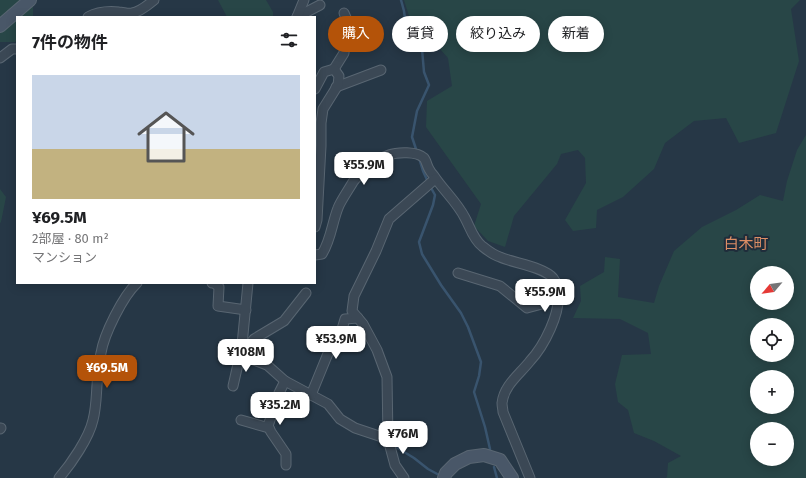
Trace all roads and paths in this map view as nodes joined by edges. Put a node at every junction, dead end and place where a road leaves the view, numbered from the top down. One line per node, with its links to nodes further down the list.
1 (30, 0): 10 (street)
2 (154, 0): 6 (street)
3 (304, 0): 7 (street)
4 (320, 5): 8 (street)
5 (344, 13): 9 (street)
6 (90, 16)
7 (297, 16)
8 (299, 16)
9 (345, 16)
10 (0, 26)
11 (16, 49): 13 (street)
12 (344, 52): 14 (street)
13 (0, 58)
14 (334, 69): 16 (street); 17 (street)
15 (381, 70): 17 (street)
16 (316, 87)
17 (336, 87): 19 (street)
18 (435, 179): 20 (street); 25 (street); 28 (street)
19 (316, 224)
20 (316, 255)
21 (458, 273): 25 (street)
22 (136, 284): 38 (street)
23 (215, 284): 27 (street)
24 (248, 284): 27 (street)
25 (556, 284): 41 (street)
26 (306, 293): 29 (street)
27 (246, 310): 29 (street)
28 (358, 318): 32 (street); 35 (street)
29 (241, 355): 30 (street); 31 (street)
30 (285, 381): 32 (street); 34 (street)
31 (233, 386)
32 (311, 395): 35 (street)
33 (241, 420): 34 (street)
34 (269, 428): 36 (street)
35 (388, 439): 39 (street)
36 (286, 465)
37 (445, 476): 40 (street)
38 (59, 478)
39 (404, 478)
40 (512, 478)
41 (530, 478)

